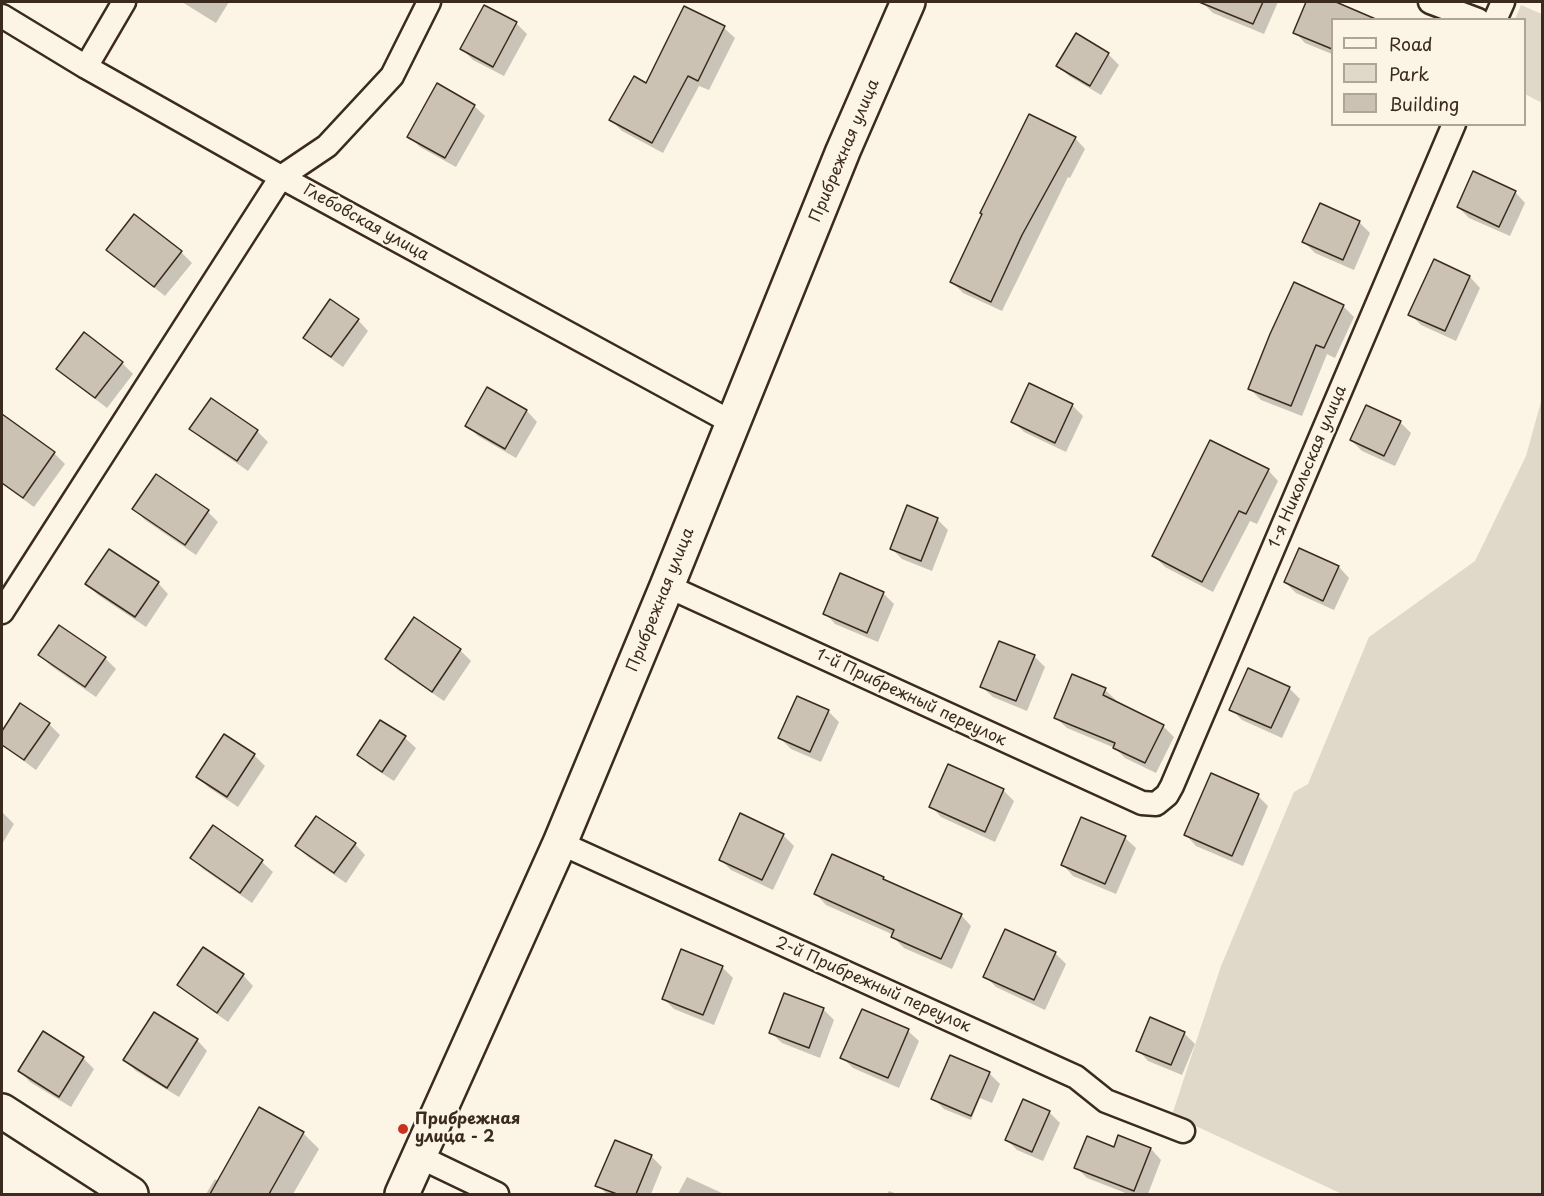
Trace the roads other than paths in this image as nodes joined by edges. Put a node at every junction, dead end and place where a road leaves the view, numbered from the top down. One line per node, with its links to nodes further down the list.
1 (124, 2): 9 (street)
2 (429, 2): 11 (street)
3 (909, 2): 12 (street, Прибрежная улица)
4 (1430, 2): 7 (street)
5 (1503, 2): 8 (street)
6 (2, 16): 9 (street, Глебовская улица)
7 (1473, 18)
8 (1496, 18)
9 (86, 67): 11 (street, Глебовская улица)
10 (1453, 126): 15 (street, 1-я Никольская улица)
11 (281, 177): 12 (street, Глебовская улица); 14 (street)
12 (734, 423): 13 (street, Прибрежная улица)
13 (667, 586): 15 (street, 1-й Прибрежный переулок); 16 (street, Прибрежная улица)
14 (2, 612)
15 (1156, 804)
16 (560, 843): 18 (street, 2-й Прибрежный переулок); 19 (street, Прибрежная улица)
17 (2, 1112): 20 (street)
18 (1183, 1131)
19 (420, 1157): 21 (street, Прибрежная улица); 22 (street)
20 (131, 1194)
21 (402, 1194)
22 (497, 1194)

